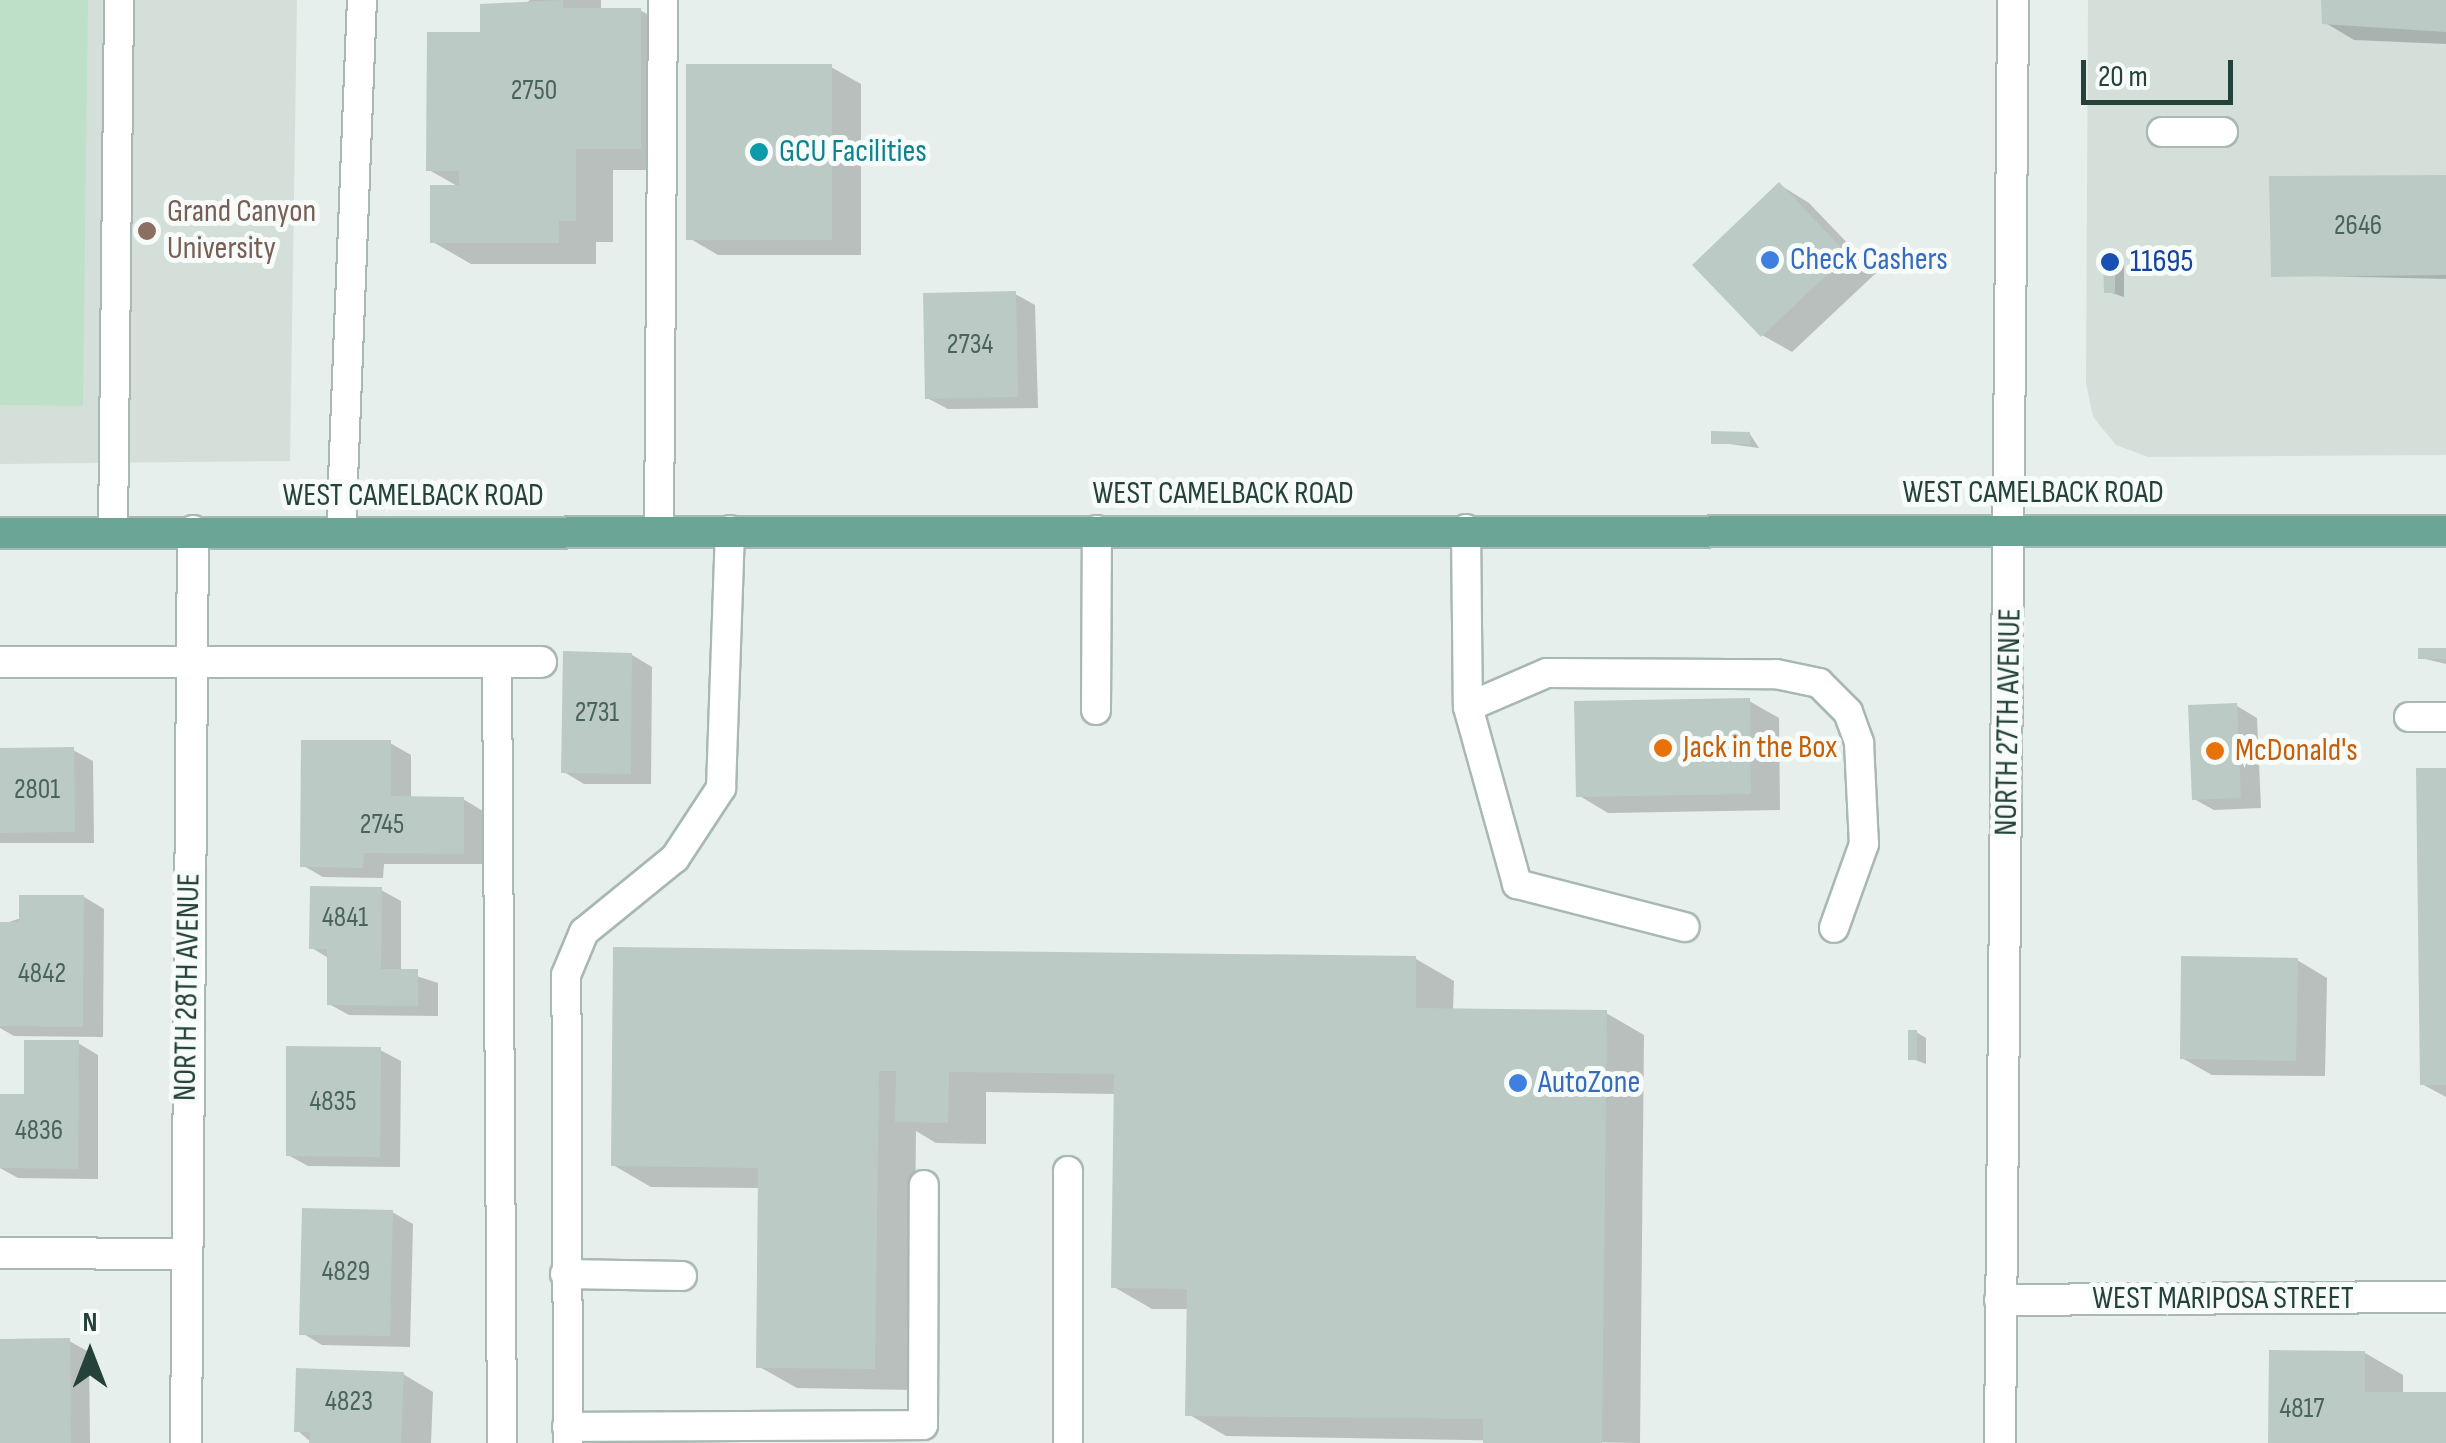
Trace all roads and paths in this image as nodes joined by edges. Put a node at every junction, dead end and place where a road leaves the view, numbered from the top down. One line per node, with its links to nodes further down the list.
1 (119, 0): 15 (lane)
2 (362, 0): 13 (lane)
3 (663, 0): 9 (lane)
4 (2013, 0): 7 (street, NORTH 27TH AVENUE)
5 (2162, 132): 6 (lane)
6 (2223, 132)
7 (2011, 528): 8 (main road, WEST CAMELBACK ROAD); 14 (main road, WEST CAMELBACK ROAD); 34 (street, NORTH 27TH AVENUE)
8 (1466, 529): 11 (main road, WEST CAMELBACK ROAD); 21 (lane)
9 (658, 530): 10 (main road, WEST CAMELBACK ROAD); 13 (main road, WEST CAMELBACK ROAD)
10 (730, 530): 11 (main road, WEST CAMELBACK ROAD); 31 (lane)
11 (1097, 530): 22 (lane)
12 (193, 531): 13 (main road, WEST CAMELBACK ROAD); 15 (main road, WEST CAMELBACK ROAD); 17 (street, NORTH 28TH AVENUE)
13 (341, 531)
14 (2446, 531)
15 (114, 532): 16 (main road, WEST CAMELBACK ROAD)
16 (0, 533)
17 (192, 661): 18 (street); 19 (street); 30 (street, NORTH 28TH AVENUE)
18 (497, 661): 20 (street); 38 (lane)
19 (0, 662)
20 (541, 662)
21 (1468, 707): 25 (lane); 26 (lane)
22 (1096, 710)
23 (2409, 717): 24 (lane)
24 (2446, 717)
25 (1684, 927)
26 (1834, 928)
27 (1068, 1171): 39 (lane)
28 (924, 1186): 35 (lane)
29 (0, 1253): 30 (street)
30 (186, 1254): 37 (street, NORTH 28TH AVENUE)
31 (565, 1274): 32 (lane); 36 (lane)
32 (682, 1276)
33 (2446, 1297): 34 (street, WEST MARIPOSA STREET)
34 (2000, 1300): 40 (street, NORTH 27TH AVENUE)
35 (793, 1434): 36 (lane)
36 (568, 1435)
37 (186, 1443)
38 (502, 1443)
39 (1068, 1443)
40 (2000, 1443)

